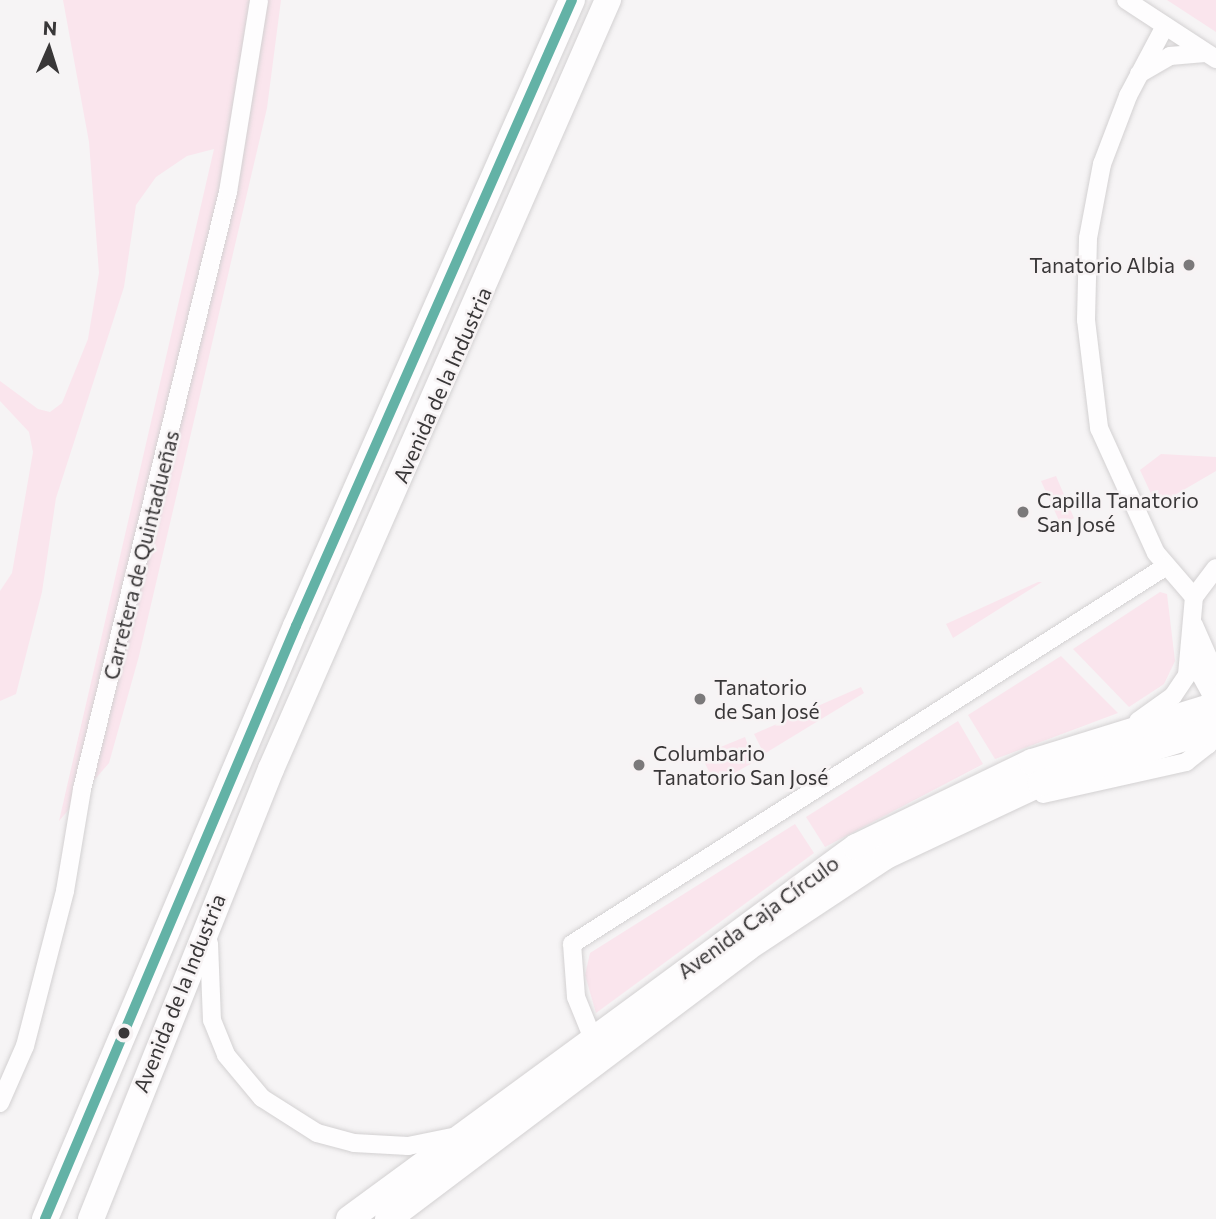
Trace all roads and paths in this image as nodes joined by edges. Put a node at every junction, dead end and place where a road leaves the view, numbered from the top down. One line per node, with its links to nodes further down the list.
1 (259, 0): 17 (street, Carretera de Quintadueñas)
2 (572, 0): 19 (main road, Avenida de la Industria)
3 (608, 0): 15 (main road, Avenida de la Industria)
4 (1126, 0): 5 (street)
5 (1165, 26): 6 (street); 7 (street)
6 (1211, 56): 7 (street)
7 (1139, 74): 8 (street)
8 (1166, 567): 10 (street); 16 (street)
9 (1216, 568): 10 (street)
10 (1194, 597): 11 (street)
11 (1207, 659): 12 (street); 13 (street); 14 (street)
12 (1216, 675)
13 (1216, 716): 14 (main road, Avenida Caja Círculo); 22 (main road, Avenida Caja Círculo)
14 (1063, 751): 16 (main road, Avenida Caja Círculo)
15 (271, 769): 18 (street, Avenida de la Industria); 20 (main road, Avenida de la Industria)
16 (593, 1039): 18 (main road, Avenida Caja Círculo)
17 (0, 1103)
18 (465, 1133): 21 (main road, Avenida Caja Círculo)
19 (45, 1219)
20 (91, 1219)
21 (349, 1219)
22 (388, 1219)

